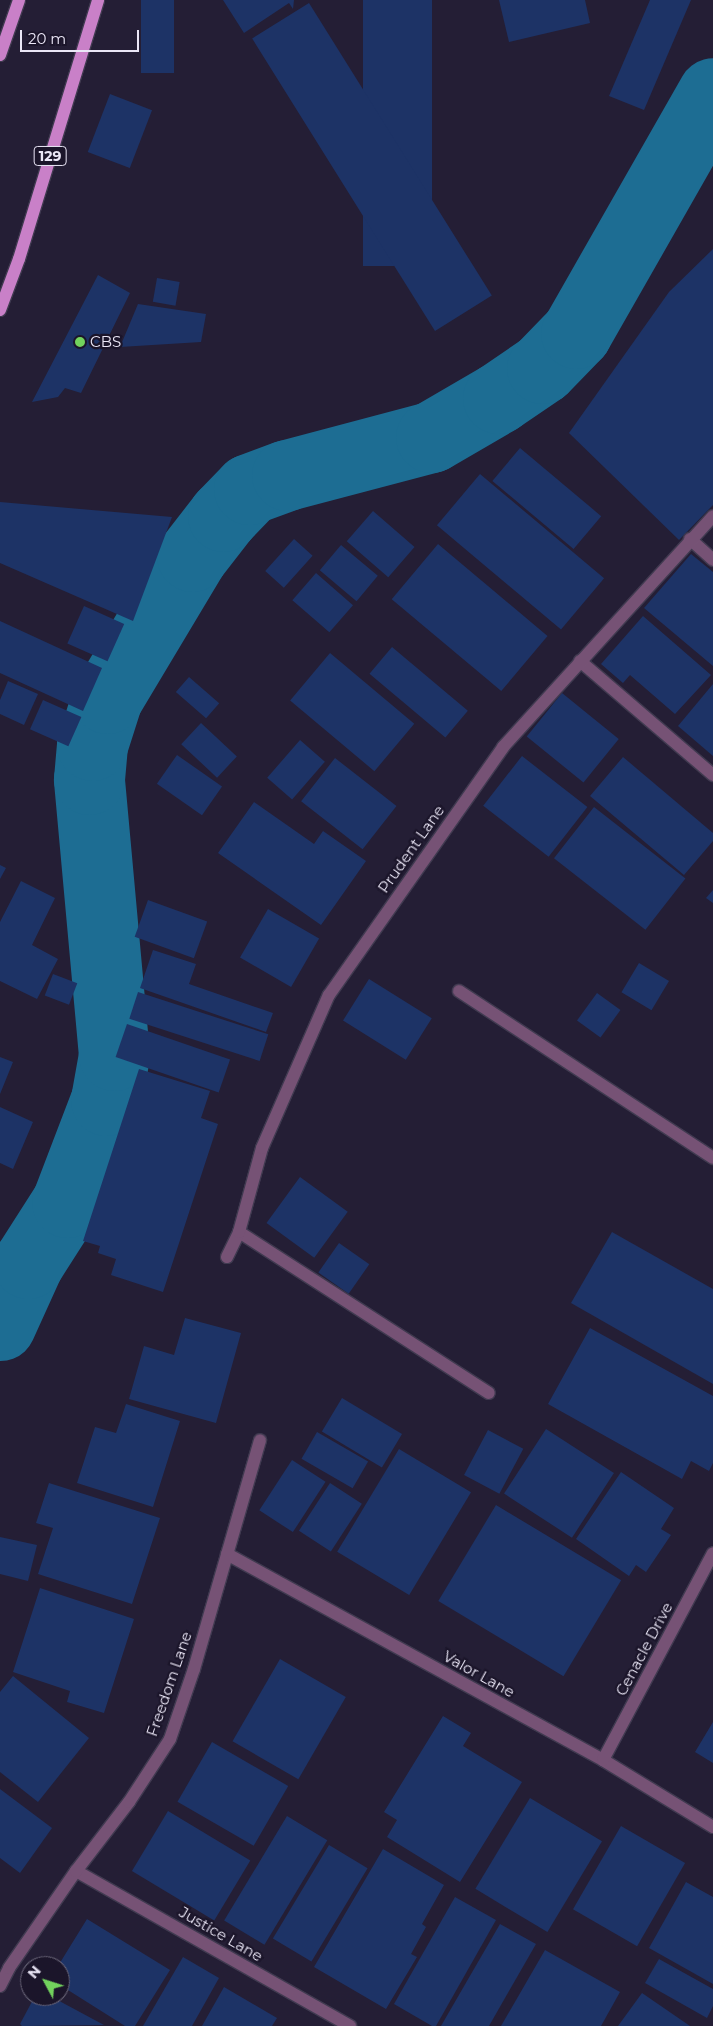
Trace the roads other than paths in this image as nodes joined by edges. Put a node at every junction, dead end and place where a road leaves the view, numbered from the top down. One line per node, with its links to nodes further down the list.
1 (19, 0): 3 (main road)
2 (98, 0): 4 (main road, 129)
3 (0, 55)
4 (0, 310)
5 (713, 516): 6 (street, Prudent Lane)
6 (690, 539): 7 (street); 8 (street, Prudent Lane)
7 (713, 560)
8 (580, 661): 9 (street); 12 (street, Prudent Lane)
9 (713, 775)
10 (459, 992): 11 (street)
11 (713, 1158)
12 (239, 1232): 13 (street, Prudent Lane); 14 (street)
13 (227, 1257)
14 (489, 1393)
15 (260, 1440): 16 (street, Freedom Lane)
16 (227, 1554): 18 (street, Valor Lane); 20 (street, Freedom Lane)
17 (713, 1554): 18 (street, Cenacle Drive)
18 (603, 1760): 19 (street, Valor Lane)
19 (713, 1827)
20 (76, 1871): 21 (street, Freedom Lane); 22 (street, Justice Lane)
21 (0, 1986)
22 (350, 2026)

